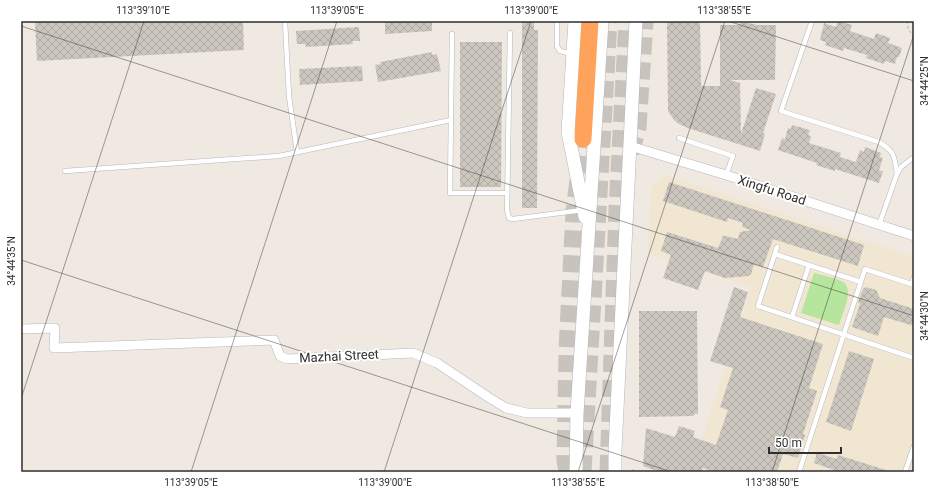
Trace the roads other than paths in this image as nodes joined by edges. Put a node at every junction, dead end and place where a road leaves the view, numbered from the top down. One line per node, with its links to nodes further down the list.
1 (285, 21): 15 (lane)
2 (557, 21): 10 (lane)
3 (575, 21): 10 (main road)
4 (590, 21): 13 (highway)
5 (602, 21): 23 (main road)
6 (642, 21): 14 (main road)
7 (812, 21): 18 (lane)
8 (510, 33): 20 (lane)
9 (452, 34): 11 (lane)
10 (573, 54): 21 (main road)
11 (451, 120): 15 (lane); 20 (lane)
12 (679, 138): 19 (lane)
13 (583, 139)
14 (630, 146): 19 (street, Xingfu Road); 38 (main road)
15 (296, 152): 17 (lane)
16 (914, 157): 18 (lane)
17 (65, 171)
18 (897, 174): 22 (lane)
19 (726, 175): 22 (street, Xingfu Road)
20 (508, 194): 21 (lane)
21 (583, 210): 23 (main road)
22 (879, 225): 24 (street, Xingfu Road)
23 (588, 234): 35 (main road)
24 (914, 236)
25 (777, 247): 26 (lane)
26 (775, 254): 27 (lane); 31 (lane)
27 (809, 265): 29 (lane); 31 (lane)
28 (914, 277): 30 (lane)
29 (861, 282): 30 (lane); 33 (lane)
30 (913, 285)
31 (792, 317): 33 (lane)
32 (21, 329): 35 (street, Mazhai Street)
33 (844, 334): 34 (lane); 39 (lane)
34 (914, 358)
35 (576, 413): 37 (main road)
36 (914, 446): 40 (lane)
37 (576, 472)
38 (615, 472)
39 (799, 472)
40 (905, 472)

